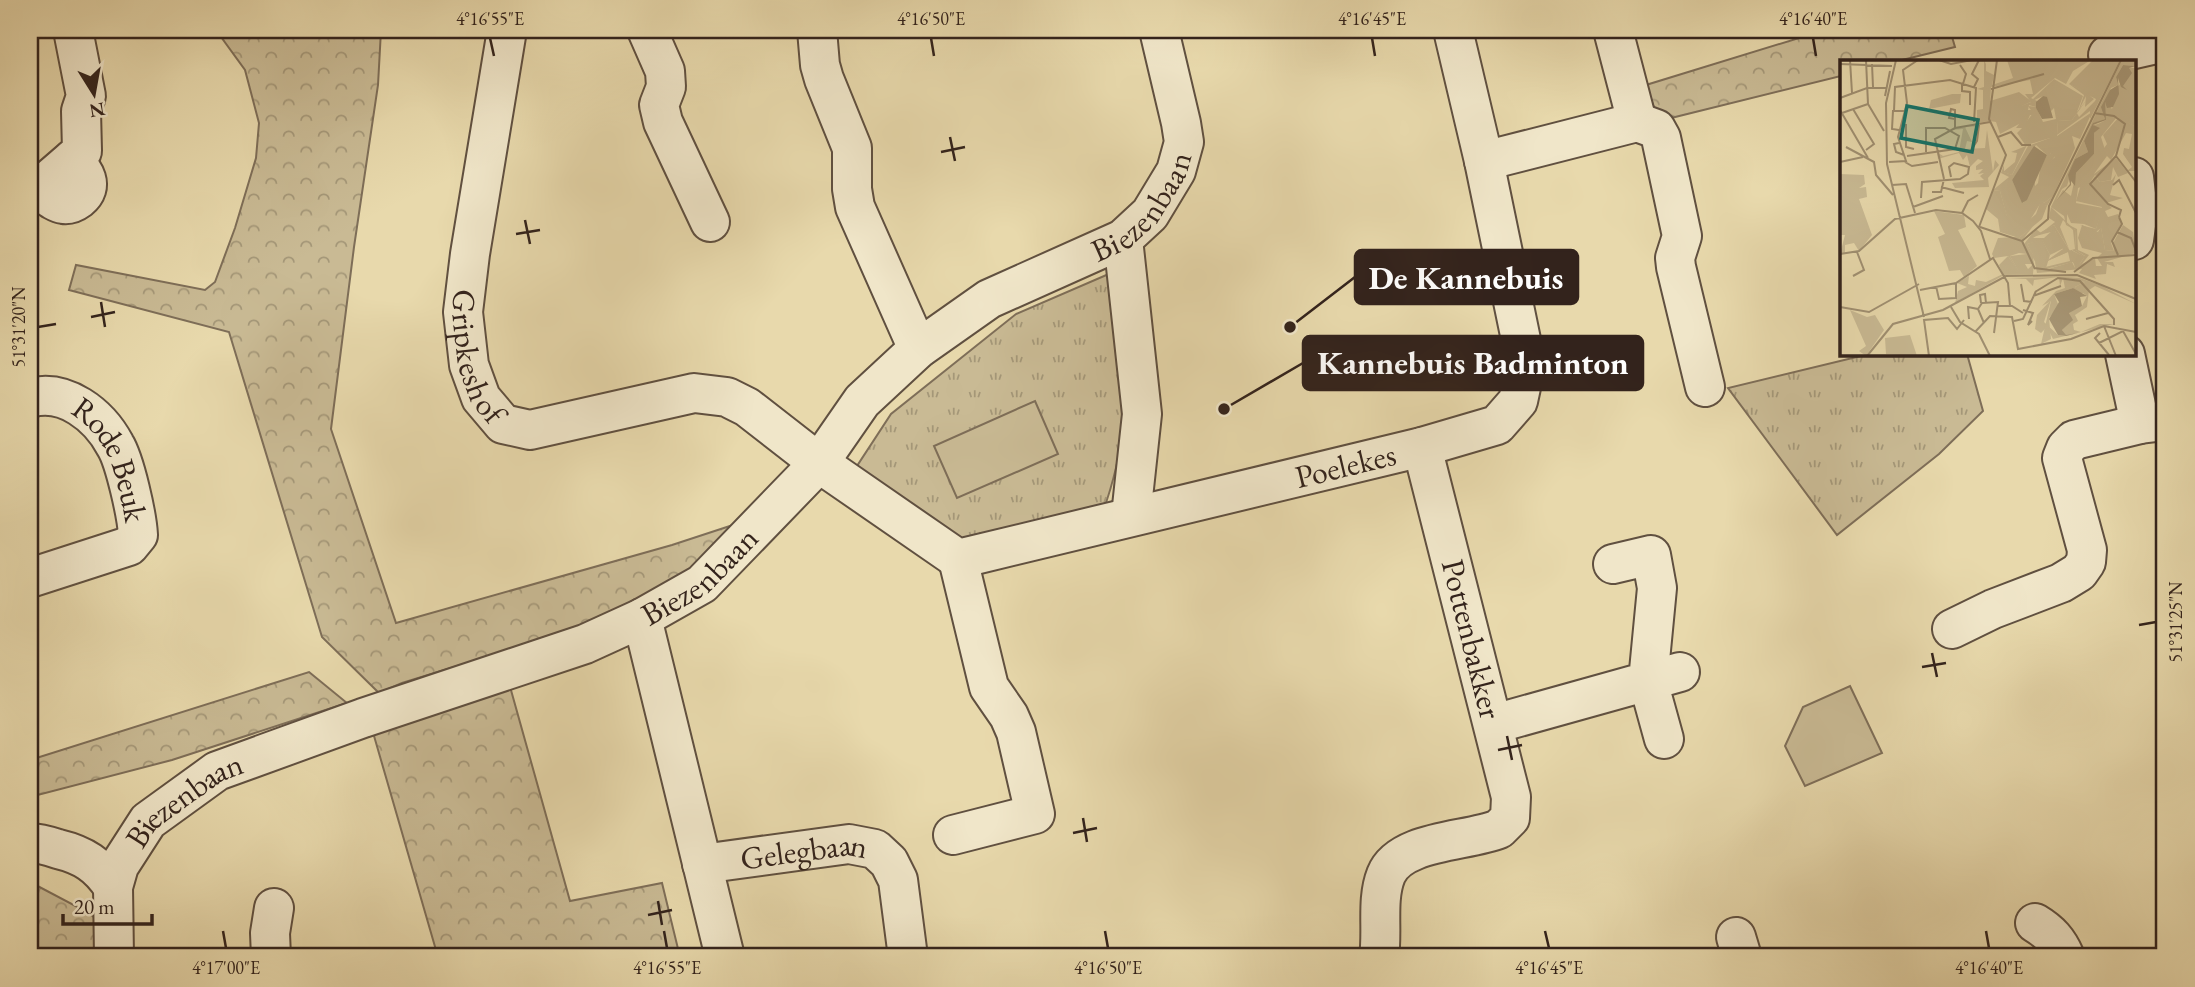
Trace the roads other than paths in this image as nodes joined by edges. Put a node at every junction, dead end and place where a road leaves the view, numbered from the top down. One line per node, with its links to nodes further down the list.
1 (73, 30): 12 (street)
2 (507, 30): 23 (street, Gripkeshof)
3 (647, 30): 14 (street)
4 (817, 30): 17 (street)
5 (1159, 30): 16 (street, Biezenbaan)
6 (1453, 30): 11 (street, Poelekes)
7 (1613, 30): 10 (street)
8 (2165, 42): 9 (street)
9 (2107, 49)
10 (1637, 122): 11 (street); 19 (street)
11 (1484, 161): 22 (street, Poelekes)
12 (34, 193)
13 (2136, 194): 15 (street)
14 (710, 222)
15 (2136, 226)
16 (1123, 239): 17 (street, Biezenbaan); 24 (street)
17 (918, 349): 23 (street, Biezenbaan)
18 (2125, 355): 21 (street)
19 (1705, 387)
20 (30, 398): 27 (street, Rode Beuk)
21 (2153, 422): 29 (street)
22 (1422, 447): 24 (street, Poelekes); 31 (street, Pottenbakker)
23 (819, 463): 25 (street); 28 (street, Biezenbaan)
24 (1131, 516): 25 (street, Poelekes)
25 (958, 559): 33 (street)
26 (1613, 564): 30 (street)
27 (30, 578)
28 (642, 618): 35 (street, Biezenbaan); 37 (street, Gelegbaan)
29 (1952, 629)
30 (1664, 677): 31 (street); 32 (street)
31 (1494, 724): 45 (street, Pottenbakker)
32 (1664, 739)
33 (953, 835)
34 (30, 843): 36 (street, Biezenbaan)
35 (130, 848): 36 (street); 38 (street, Biezenbaan)
36 (87, 859): 38 (street, Biezenbaan)
37 (702, 864): 43 (street, Gelegbaan); 44 (street, Gelegbaan)
38 (113, 887): 41 (street)
39 (274, 908): 42 (street)
40 (2035, 923): 46 (street)
41 (114, 957)
42 (271, 957)
43 (725, 957)
44 (908, 957)
45 (1379, 957)
46 (2065, 957)

